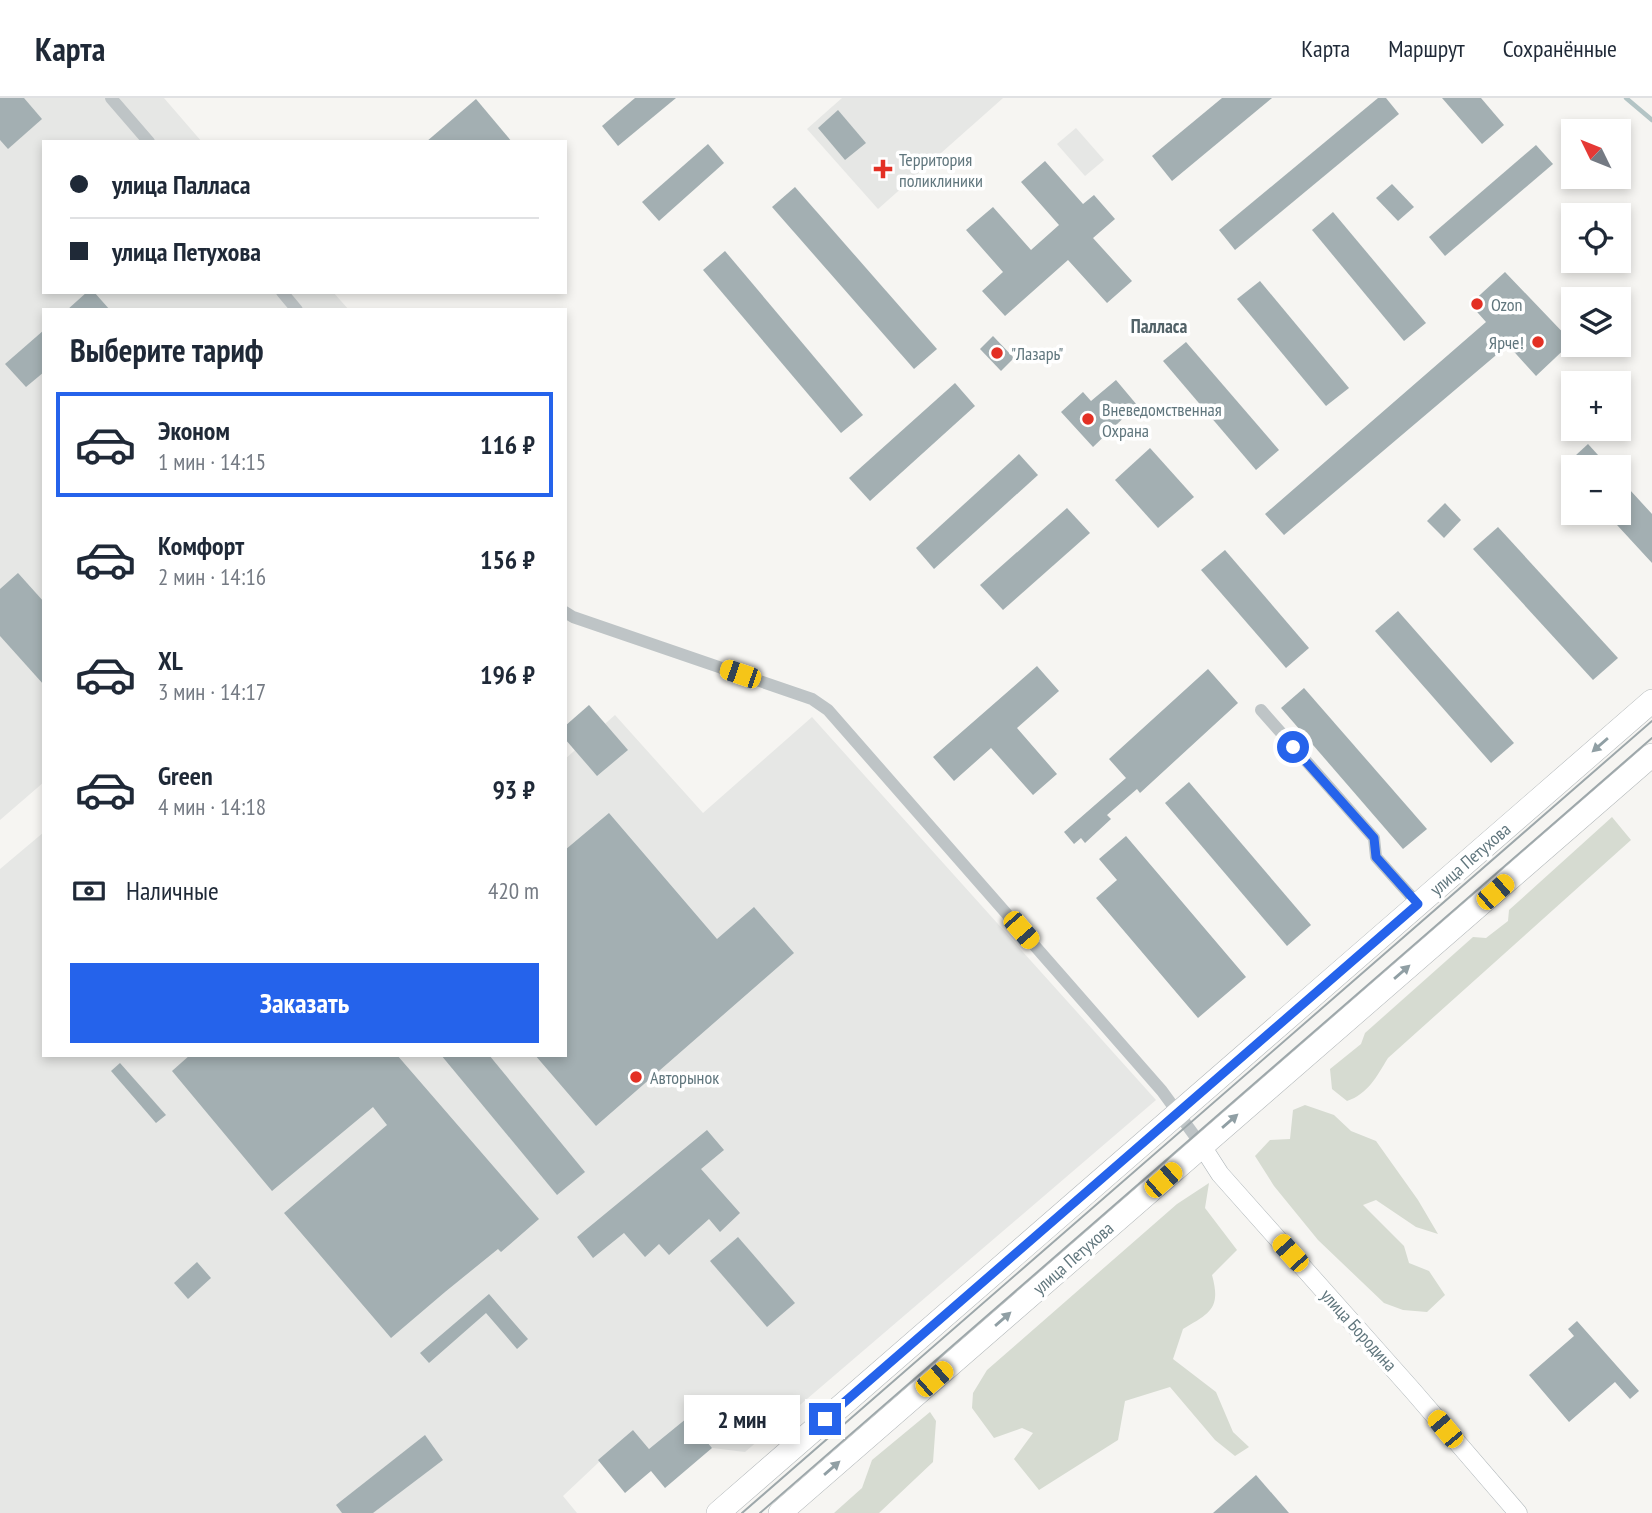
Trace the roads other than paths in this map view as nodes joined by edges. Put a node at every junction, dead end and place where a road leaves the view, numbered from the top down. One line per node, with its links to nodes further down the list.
1 (111, 98): 2 (street)
2 (147, 140)
3 (284, 294): 4 (street)
4 (294, 308)
5 (567, 613): 10 (street)
6 (1652, 701): 9 (highway, улица Петухова, one-way to 9)
7 (1261, 710): 9 (street)
8 (1652, 755): 11 (highway, улица Петухова, one-way to 8)
9 (1418, 904): 10 (highway, улица Петухова)
10 (1177, 1113): 11 (street); 12 (highway, улица Петухова)
11 (1202, 1146): 13 (highway, улица Петухова, one-way to 11); 14 (main road, улица Бородина)
12 (718, 1513)
13 (780, 1513)
14 (1518, 1513)

